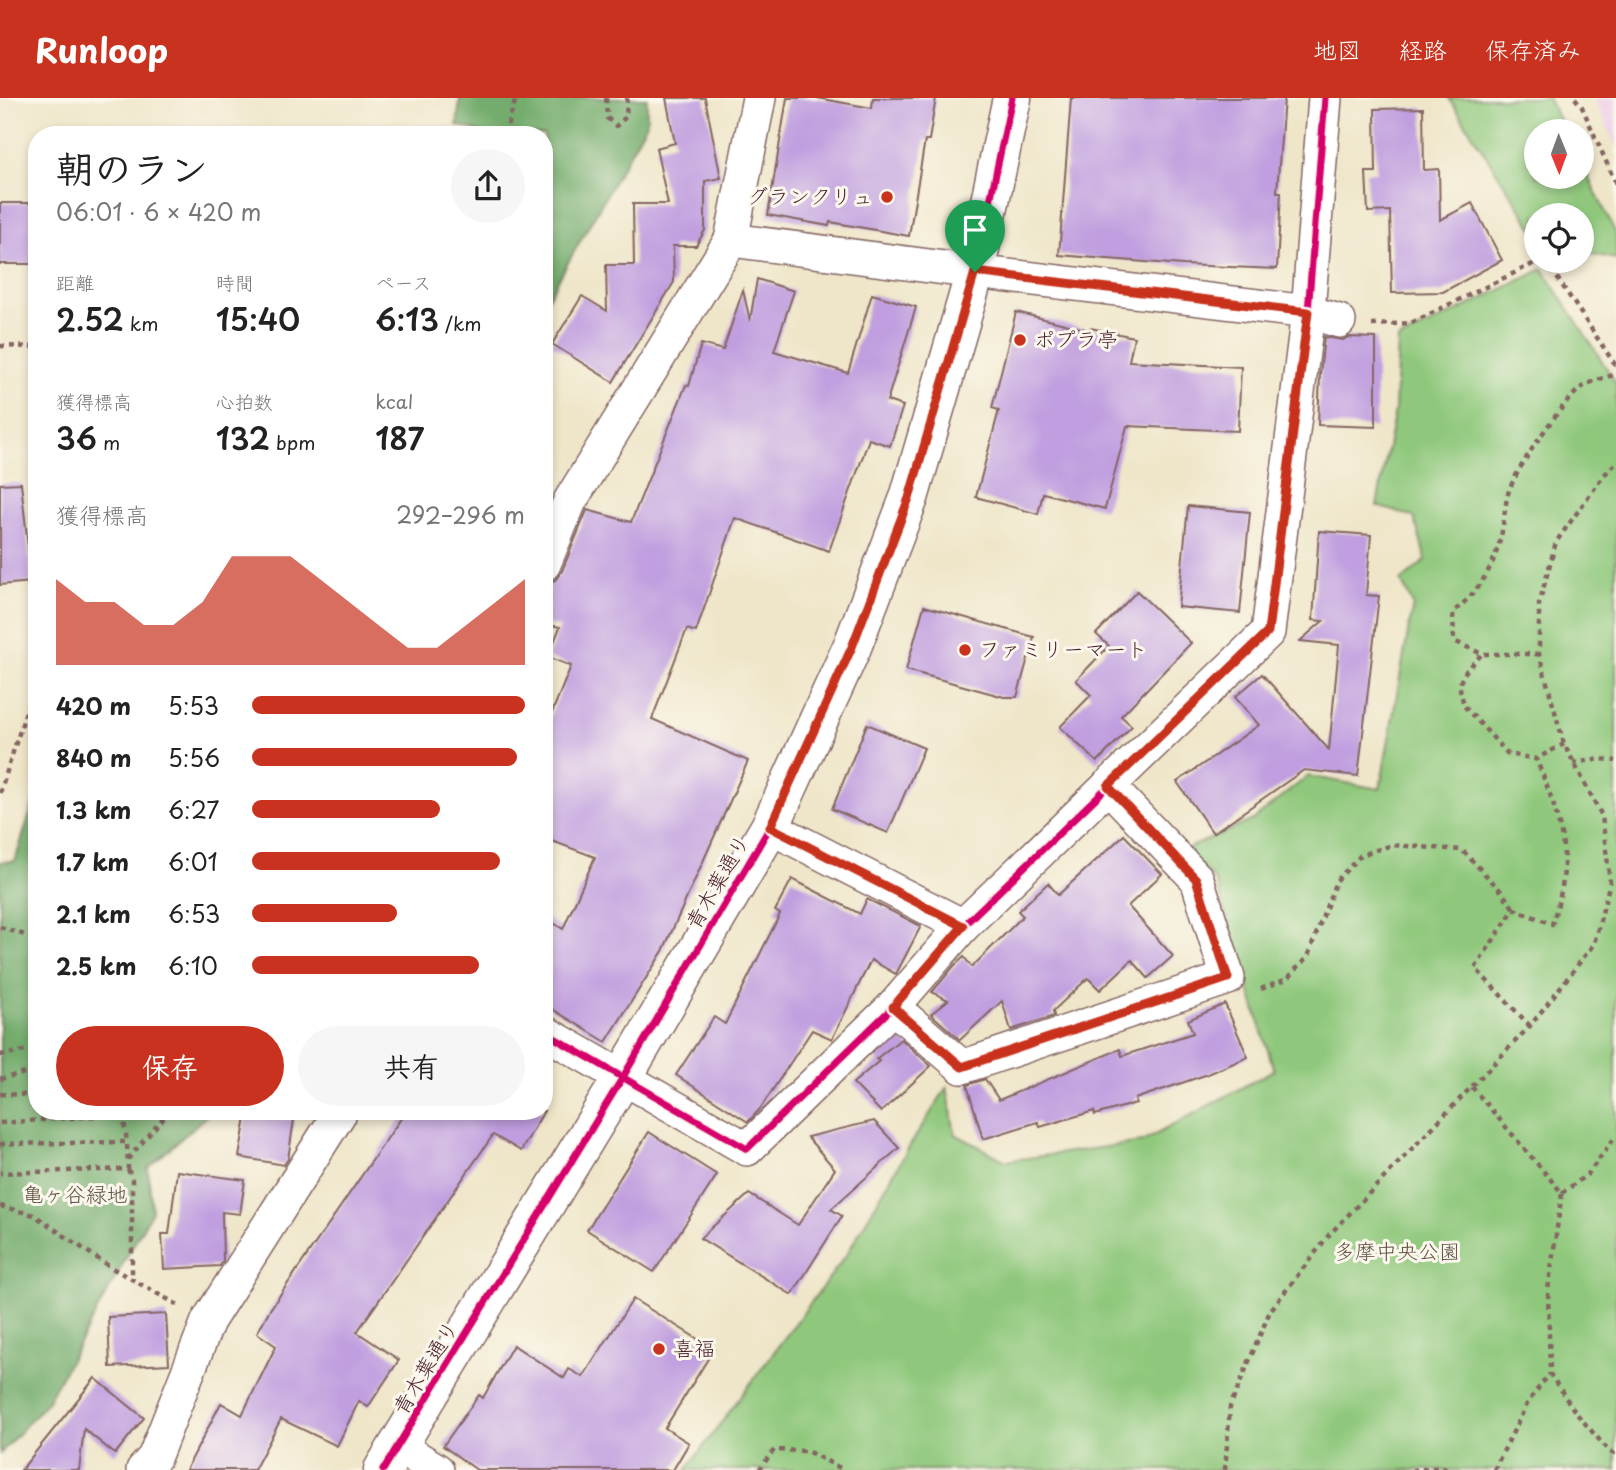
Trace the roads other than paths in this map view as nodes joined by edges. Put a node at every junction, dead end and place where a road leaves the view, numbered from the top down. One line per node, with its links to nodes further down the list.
1 (759, 98): 4 (street)
2 (1012, 98): 5 (street, 青木葉通り)
3 (1325, 98): 6 (street)
4 (731, 240): 5 (street); 7 (street)
5 (975, 272): 6 (street); 9 (street, 青木葉通り)
6 (1324, 317): 8 (street)
7 (553, 542)
8 (1108, 786): 10 (street); 11 (street)
9 (770, 827): 10 (street); 13 (street, 青木葉通り)
10 (963, 926): 11 (street)
11 (893, 1007): 13 (street)
12 (553, 1037): 13 (street)
13 (623, 1077): 15 (street, 青木葉通り)
14 (335, 1120): 16 (street)
15 (391, 1458): 17 (street)
16 (143, 1470)
17 (437, 1470)

